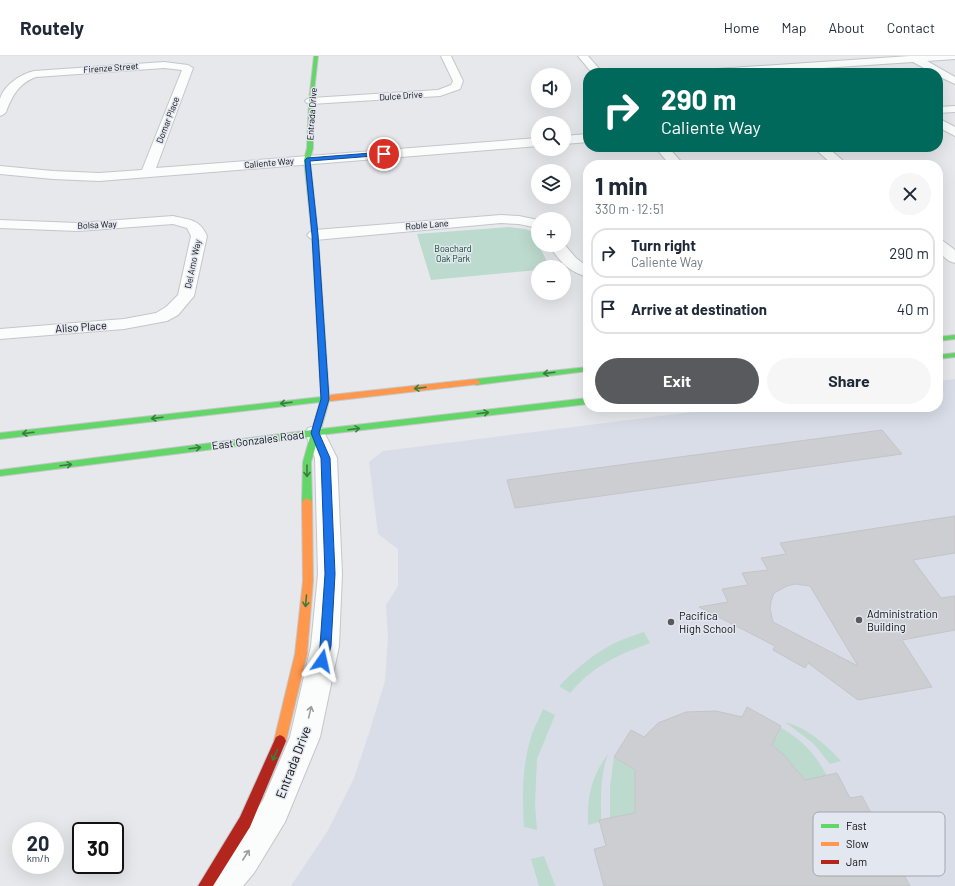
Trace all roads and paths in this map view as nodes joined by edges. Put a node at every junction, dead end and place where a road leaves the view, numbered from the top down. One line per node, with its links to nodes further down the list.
1 (316, 56): 12 (street, Entrada Drive)
2 (446, 56): 12 (street, Dulce Drive)
3 (583, 56): 7 (street)
4 (955, 56): 5 (street)
5 (914, 57): 8 (street); 9 (street)
6 (188, 68): 15 (street, Firenze Street); 27 (street, Domar Place)
7 (594, 68)
8 (768, 68)
9 (933, 68)
10 (943, 74): 11 (street)
11 (955, 81)
12 (311, 101): 23 (street, Entrada Drive)
13 (955, 109): 14 (street)
14 (943, 110)
15 (0, 112)
16 (943, 125): 17 (street)
17 (955, 132)
18 (583, 138): 19 (street)
19 (571, 139)
20 (531, 143): 23 (street, Caliente Way)
21 (665, 152): 24 (street)
22 (824, 152): 25 (street)
23 (307, 160): 27 (street, Caliente Way); 31 (street, Entrada Drive)
24 (673, 160)
25 (835, 160)
26 (0, 170): 27 (street, Caliente Way)
27 (148, 172)
28 (531, 223): 31 (street, Roble Lane)
29 (0, 224): 30 (street, Bolsa Way)
30 (192, 225): 36 (street, Del Amo Way)
31 (315, 235): 43 (street, Entrada Drive)
32 (943, 248): 34 (street)
33 (562, 252): 35 (street)
34 (955, 258)
35 (583, 270)
36 (162, 318): 37 (street, Aliso Place)
37 (0, 334)
38 (955, 337): 39 (street)
39 (943, 338)
40 (955, 355): 41 (street)
41 (943, 357)
42 (583, 370): 43 (street, one-way to 43)
43 (325, 399): 45 (street, Entrada Drive); 46 (street, one-way to 46)
44 (583, 401): 45 (street, East Gonzales Road, one-way to 44)
45 (315, 433): 47 (street, East Gonzales Road, one-way to 45); 48 (street, Entrada Drive, one-way to 48); 49 (street, Entrada Drive, one-way to 45)
46 (0, 436)
47 (0, 473)
48 (205, 886)
49 (222, 886)

